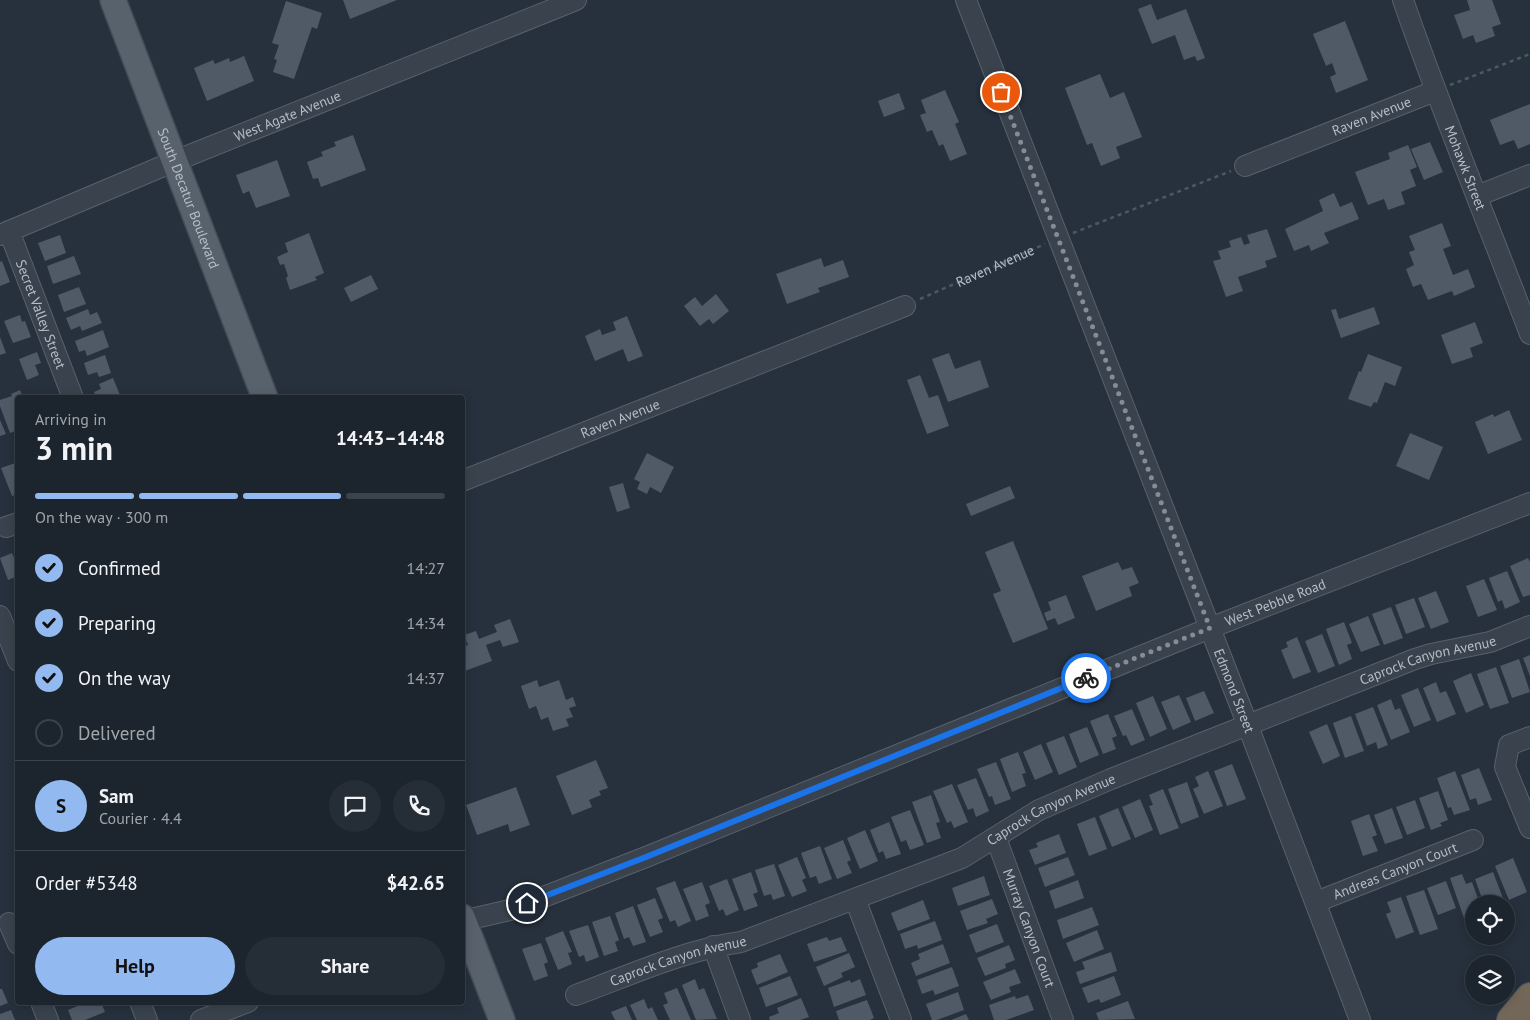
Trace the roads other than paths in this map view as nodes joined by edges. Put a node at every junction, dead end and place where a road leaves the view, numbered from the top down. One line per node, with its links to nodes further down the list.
1 (113, 0): 7 (main road, South Decatur Boulevard)
2 (576, 0): 5 (street, West Agate Avenue)
3 (966, 0): 20 (street, Edmond Street)
4 (1403, 0): 6 (street, Mohawk Street)
5 (537, 7): 7 (street, West Agate Avenue)
6 (1435, 91): 8 (street, Raven Avenue); 10 (street, Mohawk Street)
7 (175, 161): 11 (street, West Agate Avenue); 15 (main road, South Decatur Boulevard)
8 (1245, 166)
9 (1530, 175): 10 (street)
10 (1478, 196): 13 (street, Mohawk Street)
11 (5, 233): 14 (street, Secret Valley Street)
12 (905, 306): 16 (street, Raven Avenue)
13 (1530, 334)
14 (72, 395)
15 (264, 395)
16 (465, 480)
17 (1530, 503): 20 (street, West Pebble Road)
18 (0, 616): 21 (street)
19 (1530, 626): 22 (street, Caprock Canyon Avenue)
20 (1210, 628): 22 (street, Edmond Street); 29 (street, West Pebble Road)
21 (10, 656)
22 (1248, 726): 25 (street, Caprock Canyon Avenue); 28 (street, Edmond Street)
23 (1530, 737): 24 (street)
24 (1530, 828)
25 (996, 838): 27 (street, Caprock Canyon Avenue); 46 (street, Murray Canyon Court)
26 (1474, 840): 28 (street, Andreas Canyon Court)
27 (855, 899): 33 (street, Caprock Canyon Avenue); 45 (street)
28 (1316, 902): 40 (street, Edmond Street)
29 (465, 919)
30 (9, 923): 32 (street)
31 (465, 924): 43 (main road)
32 (15, 937)
33 (712, 946): 34 (street, Caprock Canyon Avenue); 44 (street)
34 (576, 995)
35 (1530, 998): 47 (highway)
36 (42, 1005): 41 (street)
37 (141, 1005): 42 (street)
38 (241, 1005): 39 (street)
39 (210, 1018)
40 (1357, 1019)
41 (48, 1020)
42 (146, 1020)
43 (502, 1020)
44 (740, 1020)
45 (902, 1020)
46 (1063, 1020)
47 (1511, 1020)

